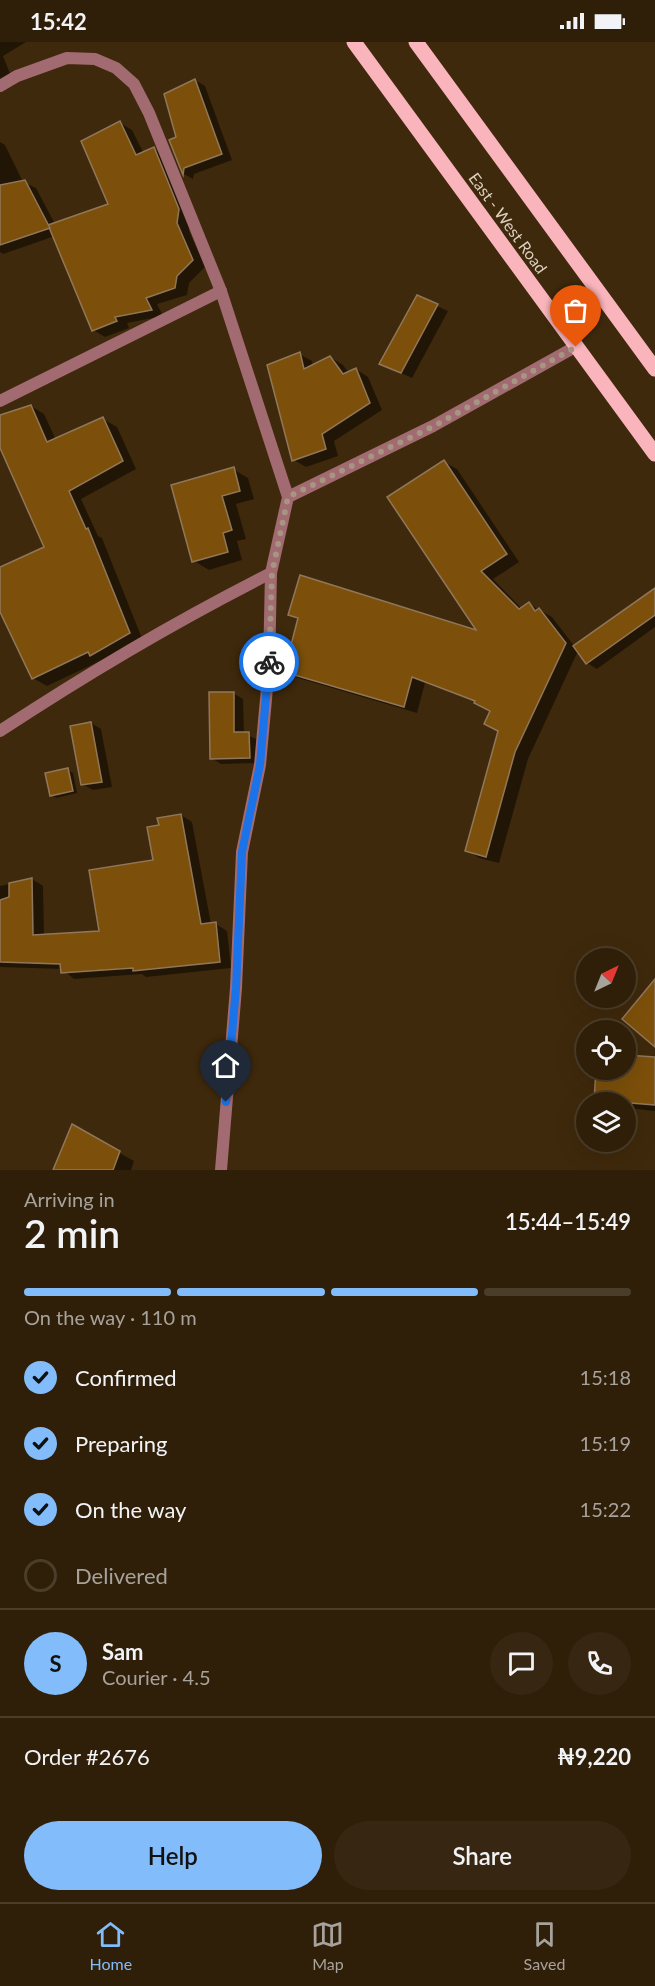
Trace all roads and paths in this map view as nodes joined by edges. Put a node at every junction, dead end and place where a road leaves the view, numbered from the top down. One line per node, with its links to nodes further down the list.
1 (354, 42): 5 (main road, East - West Road)
2 (416, 42): 6 (main road, East - West Road)
3 (0, 86): 4 (street)
4 (221, 291): 7 (street); 9 (street)
5 (576, 347): 8 (main road, East - West Road); 9 (street)
6 (655, 369)
7 (0, 401)
8 (655, 454)
9 (288, 497): 10 (street)
10 (272, 573): 11 (street); 12 (street)
11 (0, 731)
12 (221, 1170)

